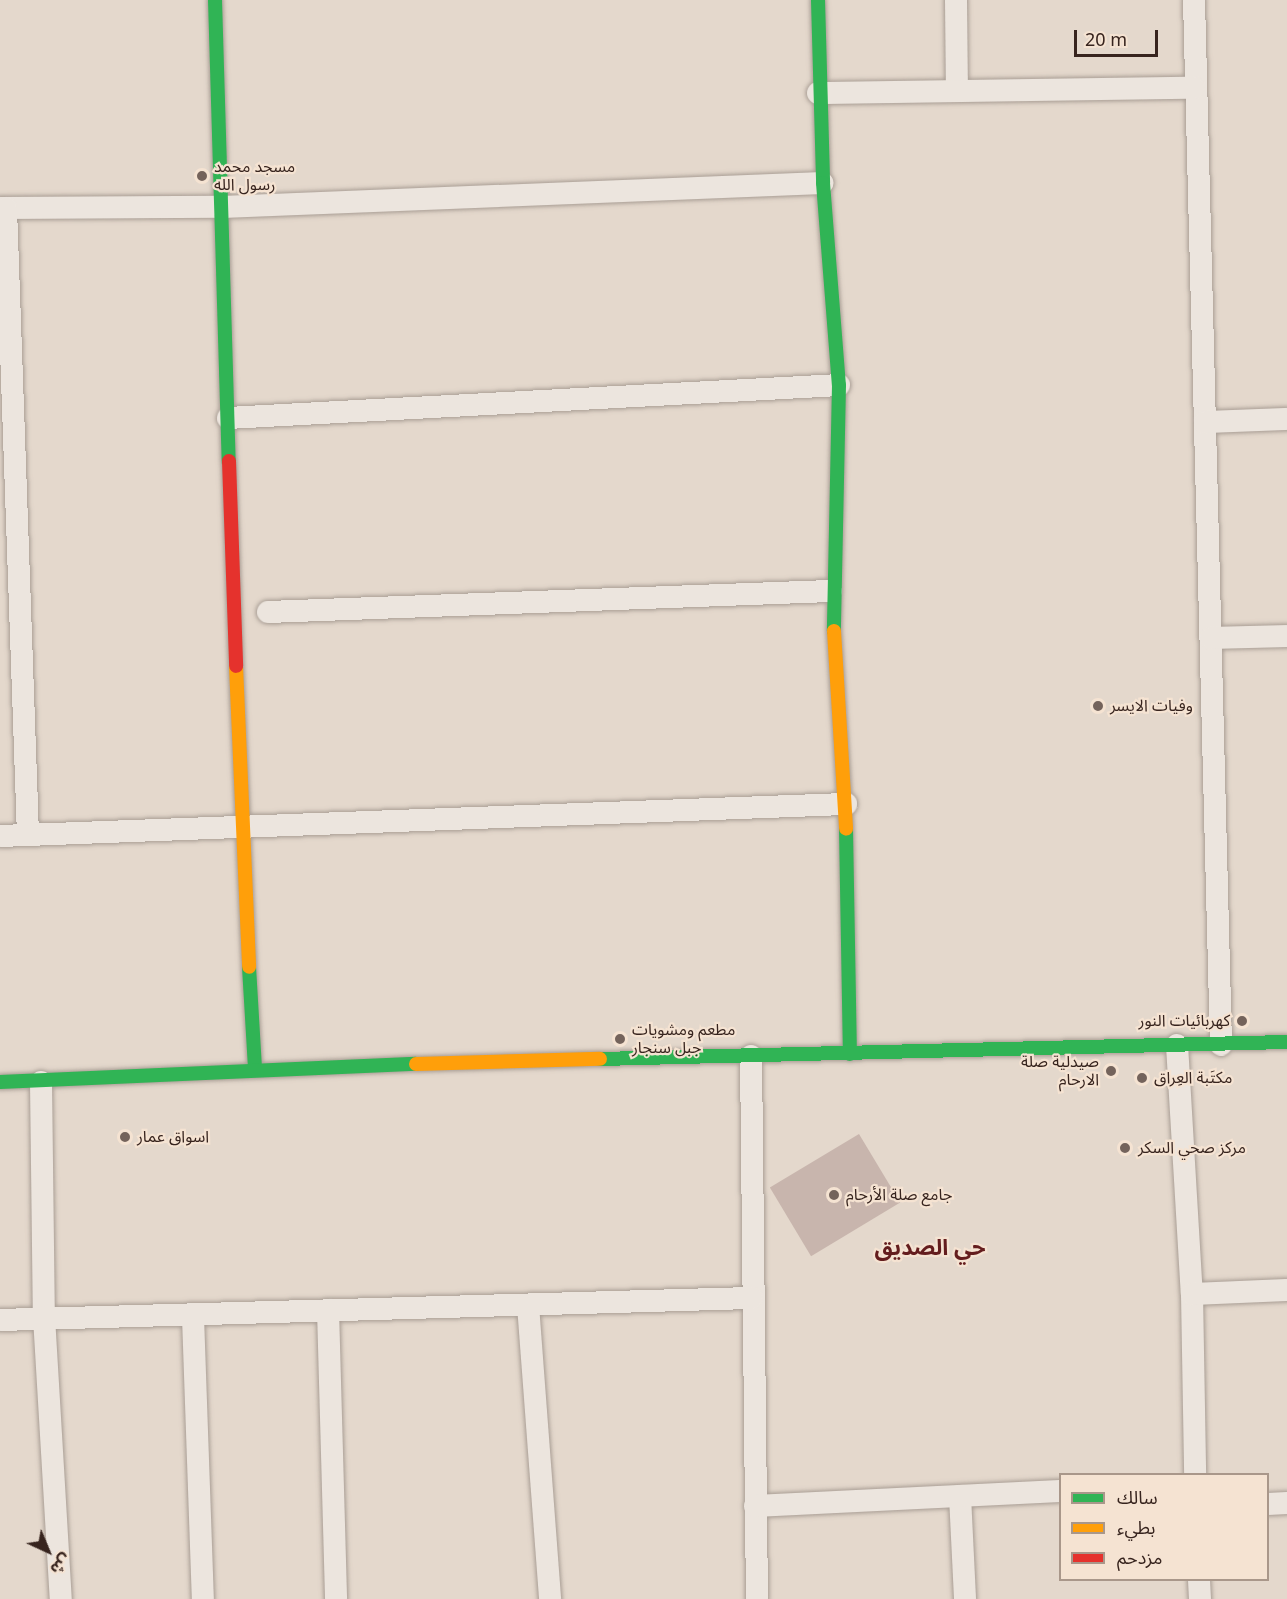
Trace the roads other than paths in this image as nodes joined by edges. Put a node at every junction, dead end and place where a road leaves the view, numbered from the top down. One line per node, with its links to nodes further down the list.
1 (215, 0): 9 (street)
2 (818, 0): 7 (street)
3 (957, 0): 6 (street)
4 (1194, 0): 5 (street)
5 (1194, 88): 6 (street); 14 (street)
6 (957, 91): 7 (street)
7 (818, 93): 8 (street)
8 (823, 183): 9 (street); 11 (street)
9 (222, 207): 10 (street); 12 (street)
10 (3, 208): 21 (street)
11 (839, 385): 12 (street); 15 (street)
12 (228, 418): 20 (street)
13 (1287, 419): 14 (street)
14 (1205, 423): 18 (street)
15 (831, 591): 16 (street); 19 (street)
16 (268, 612)
17 (1287, 636): 18 (street)
18 (1211, 638): 25 (street)
19 (846, 804): 20 (street); 26 (street)
20 (242, 828): 21 (street); 28 (street)
21 (28, 835): 22 (street)
22 (0, 836)
23 (1287, 1042): 25 (street)
24 (1177, 1045): 25 (street); 26 (street); 32 (street)
25 (1221, 1045)
26 (850, 1054): 27 (street)
27 (751, 1056): 28 (street); 33 (street)
28 (255, 1068): 30 (street)
29 (0, 1082): 30 (street)
30 (41, 1082): 36 (street)
31 (1287, 1290): 32 (street)
32 (1192, 1294): 39 (street)
33 (752, 1298): 34 (street); 44 (street)
34 (528, 1305): 35 (street); 49 (street)
35 (328, 1310): 37 (street); 48 (street)
36 (44, 1317): 37 (street); 38 (street); 46 (street)
37 (193, 1317): 47 (street)
38 (0, 1320)
39 (1195, 1473)
40 (1059, 1491): 41 (street)
41 (960, 1496): 44 (street); 51 (street)
42 (1287, 1503): 43 (street)
43 (1269, 1504)
44 (755, 1506): 50 (street)
45 (1199, 1581): 52 (street)
46 (61, 1599)
47 (203, 1599)
48 (336, 1599)
49 (549, 1599)
50 (757, 1599)
51 (965, 1599)
52 (1200, 1599)

